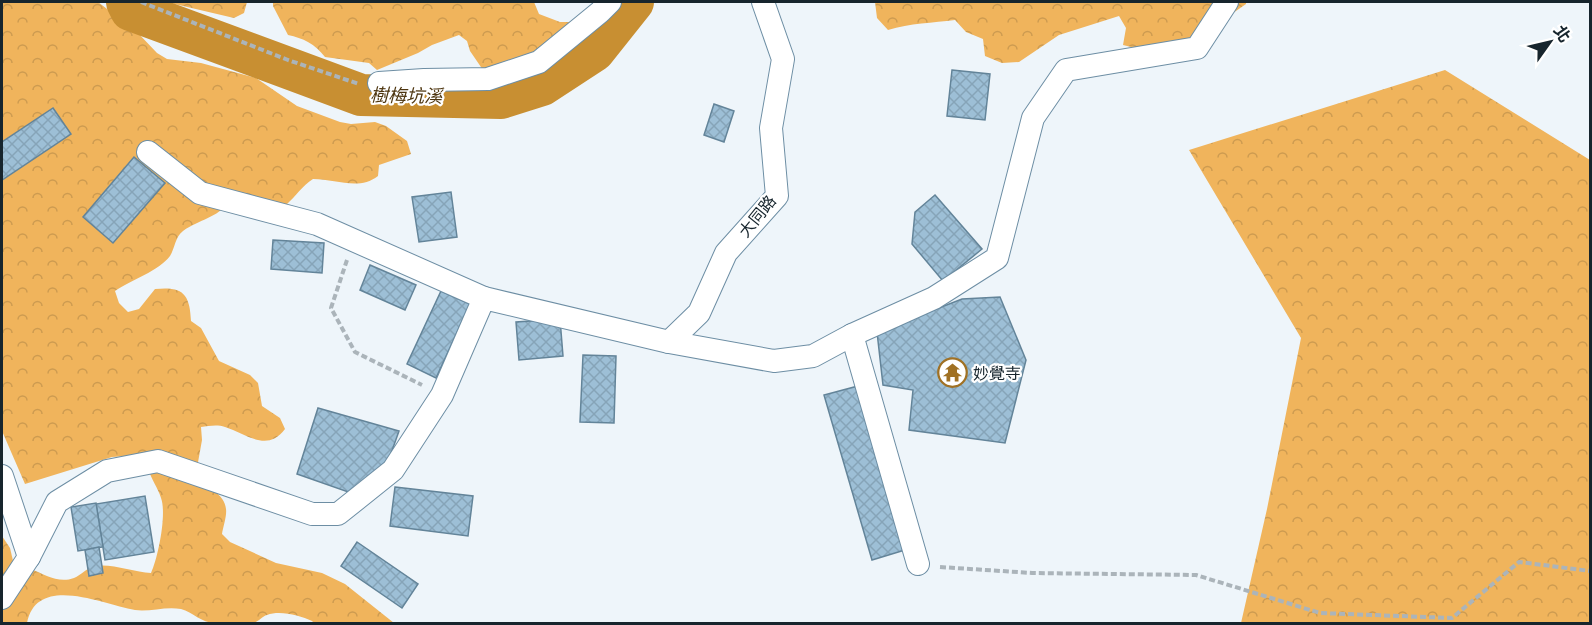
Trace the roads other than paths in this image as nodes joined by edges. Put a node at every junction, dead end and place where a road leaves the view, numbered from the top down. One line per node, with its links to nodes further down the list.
1 (610, 2): 4 (street)
2 (763, 2): 8 (street, 大同路)
3 (1227, 2): 7 (street)
4 (380, 83)
5 (148, 152): 6 (street)
6 (484, 298): 8 (street); 10 (street)
7 (852, 335): 8 (street); 11 (street)
8 (669, 342)
9 (2, 476): 10 (street)
10 (29, 557): 12 (street)
11 (918, 564)
12 (2, 598)

